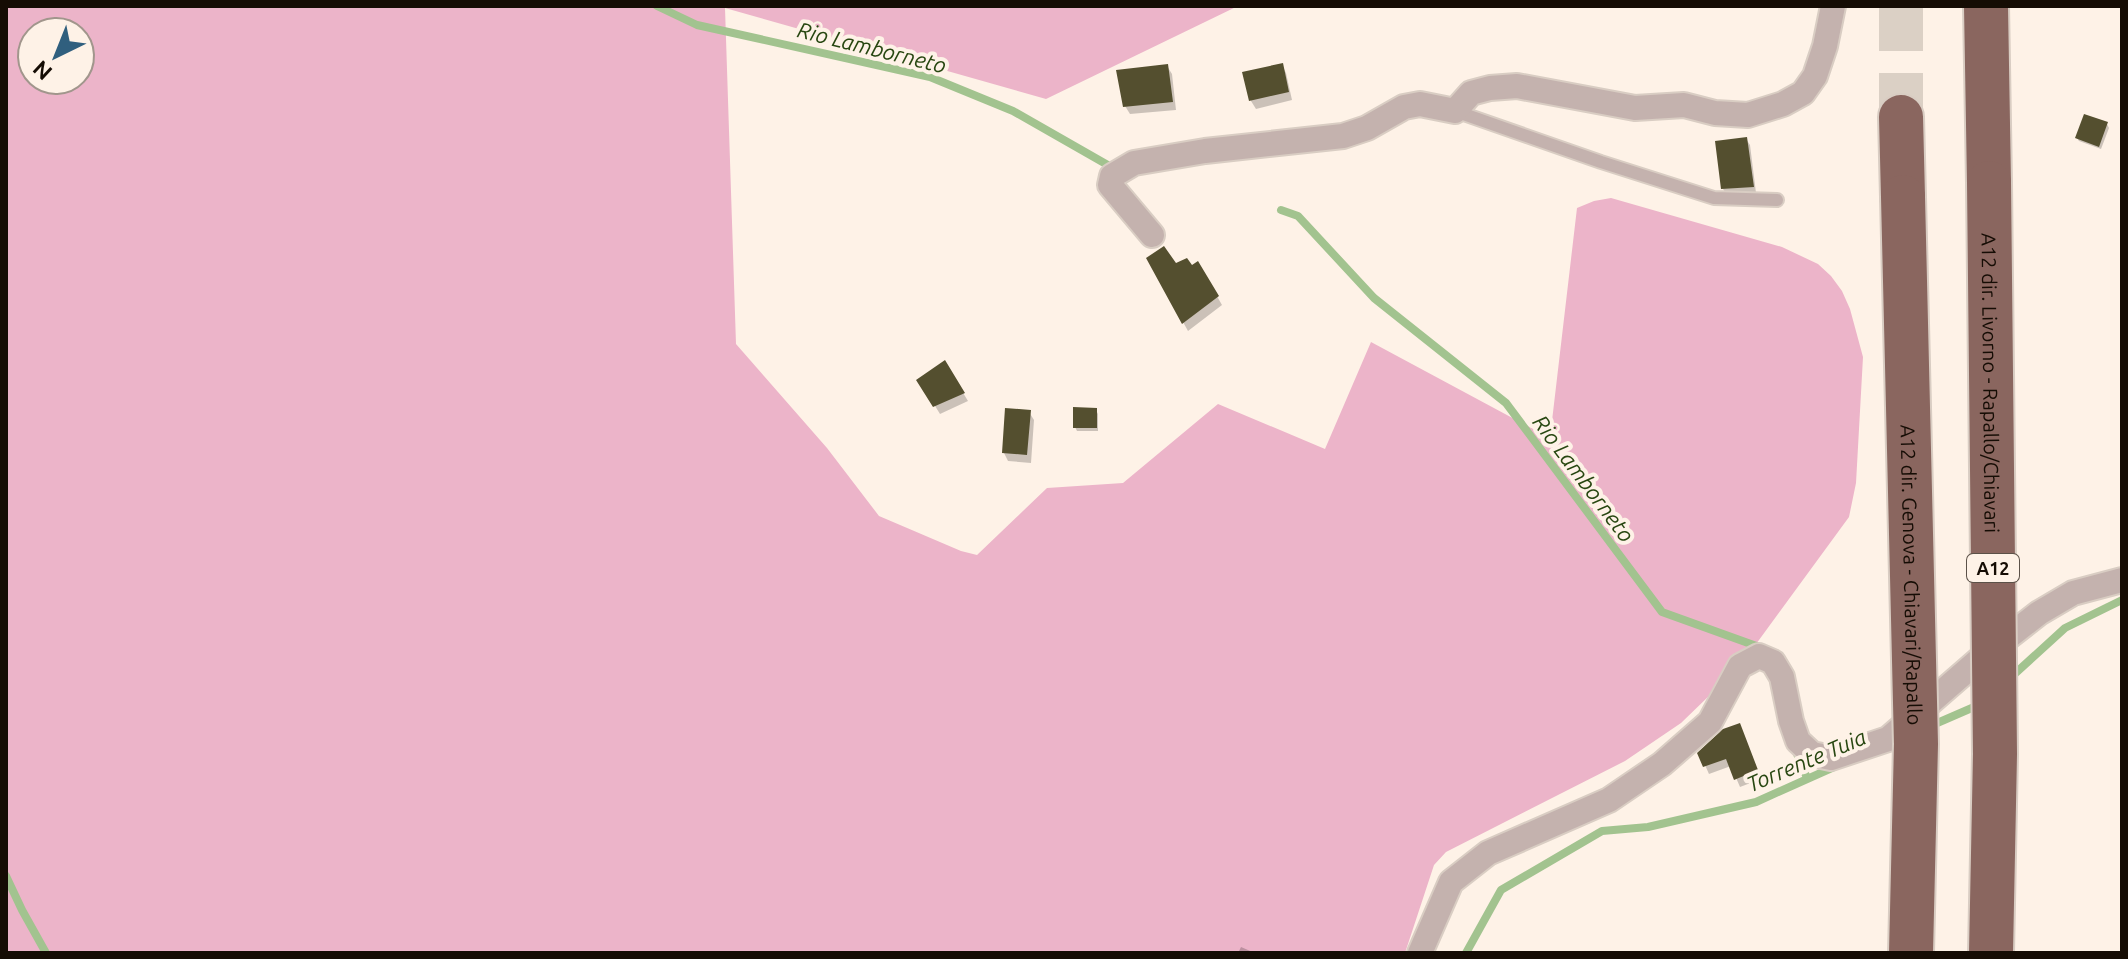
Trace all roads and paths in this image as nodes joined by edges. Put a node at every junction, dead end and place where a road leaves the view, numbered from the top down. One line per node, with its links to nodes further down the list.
1 (1833, 6): 3 (street)
2 (1986, 6): 10 (highway, A12 dir. Livorno - Rapallo/Chiavari / A12, bridge)
3 (1455, 111): 5 (lane); 6 (street)
4 (1901, 117): 9 (highway, A12 dir. Genova - Chiavari/Rapallo, bridge)
5 (1777, 200)
6 (1152, 235)
7 (2122, 580): 8 (street)
8 (1420, 953)
9 (1911, 953)
10 (1991, 953)

